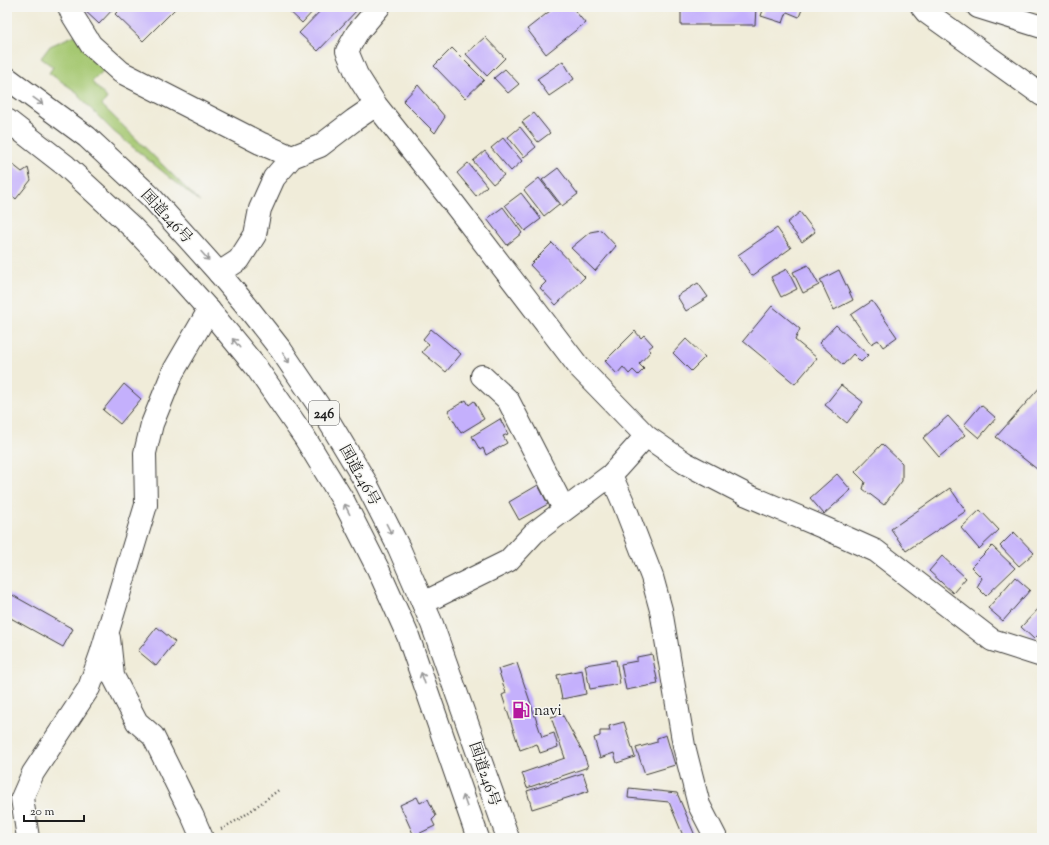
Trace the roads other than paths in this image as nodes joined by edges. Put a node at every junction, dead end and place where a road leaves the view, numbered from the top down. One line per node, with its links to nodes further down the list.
1 (70, 7): 10 (main road)
2 (379, 7): 8 (main road)
3 (922, 7): 7 (main road)
4 (978, 7): 5 (main road)
5 (1042, 27)
6 (7, 78): 11 (main road, 国道246号 / 246, one-way to 11)
7 (1042, 95)
8 (376, 105): 10 (main road); 14 (main road)
9 (7, 120): 12 (main road, 国道246号 / 246)
10 (292, 157): 11 (main road)
11 (220, 273): 17 (main road, 国道246号 / 246, one-way to 17)
12 (209, 310): 18 (main road); 22 (main road, 国道246号 / 246, one-way to 12)
13 (482, 376): 16 (main road)
14 (646, 436): 15 (main road); 19 (main road)
15 (611, 475): 16 (main road); 24 (main road)
16 (564, 509): 17 (main road)
17 (423, 603): 23 (main road, 国道246号 / 246)
18 (109, 629): 20 (main road); 21 (main road)
19 (1042, 656)
20 (210, 835)
21 (28, 838)
22 (478, 838)
23 (508, 838)
24 (716, 838)

